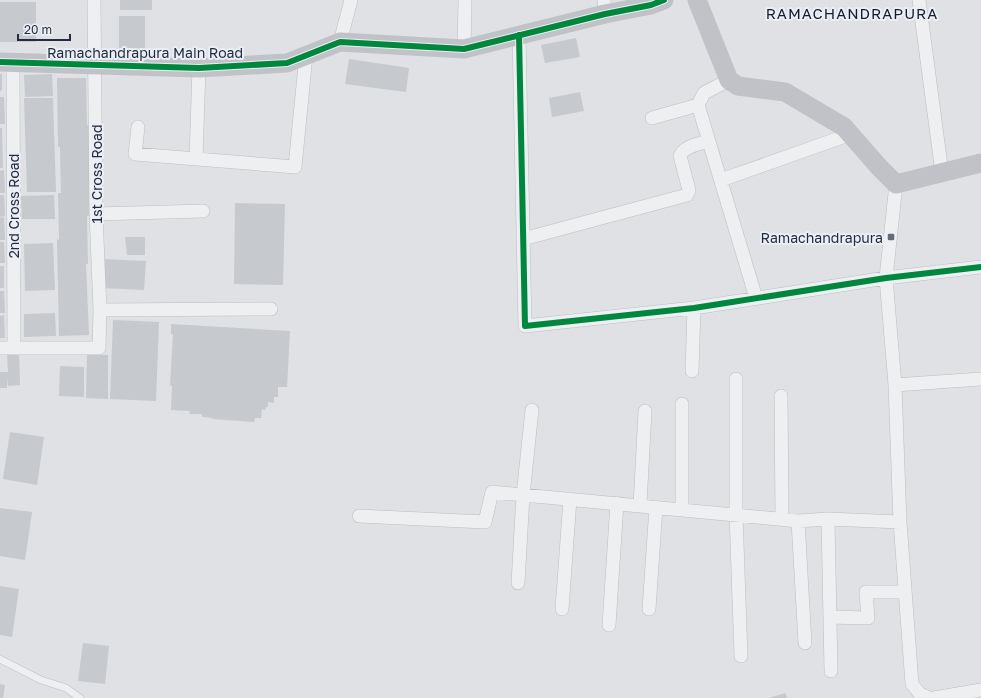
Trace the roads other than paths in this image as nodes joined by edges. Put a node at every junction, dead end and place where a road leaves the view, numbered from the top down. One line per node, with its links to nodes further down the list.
1 (94, 0): 13 (street, 1st Cross Road)
2 (351, 0): 9 (street)
3 (465, 0): 10 (street)
4 (664, 0): 7 (street, Ramachandrapura Main Road)
5 (697, 0): 15 (street)
6 (919, 0): 23 (street)
7 (604, 7): 8 (street, Ramachandrapura Main Road)
8 (519, 35): 10 (street, Ramachandrapura Main Road); 28 (street)
9 (340, 42): 10 (street, Ramachandrapura Main Road); 11 (street, Ramachandrapura Main Road)
10 (464, 48)
11 (306, 54): 14 (street, Ramachandrapura Main Road); 21 (street)
12 (6, 63): 13 (street, Ramachandrapura Main Road); 36 (street, 2nd Cross Road)
13 (96, 65): 14 (street, Ramachandrapura Main Road); 27 (street, 1st Cross Road)
14 (199, 68): 21 (street)
15 (729, 80): 16 (street); 19 (street)
16 (698, 105): 17 (street); 20 (street)
17 (652, 118)
18 (138, 128): 21 (street)
19 (851, 134): 24 (street); 25 (street)
20 (709, 141): 24 (street); 28 (street)
21 (196, 159)
22 (981, 163): 23 (street)
23 (942, 173): 25 (street)
24 (721, 180): 31 (street)
25 (896, 184): 30 (street)
26 (203, 211): 27 (street)
27 (96, 214): 34 (street, 1st Cross Road)
28 (523, 239): 32 (street)
29 (981, 267): 30 (street)
30 (886, 278): 31 (street); 40 (street)
31 (756, 298): 32 (street)
32 (694, 308): 37 (street)
33 (271, 309): 34 (street)
34 (100, 310): 36 (street, 1st Cross Road)
35 (0, 348): 36 (street)
36 (14, 348)
37 (692, 371)
38 (736, 379): 51 (street)
39 (981, 379): 40 (street)
40 (895, 385): 56 (street)
41 (781, 396): 53 (street)
42 (682, 404): 50 (street)
43 (532, 410): 45 (street)
44 (645, 411): 48 (street)
45 (523, 495): 46 (street); 52 (street); 57 (street)
46 (570, 499): 47 (street); 59 (street)
47 (617, 504): 48 (street); 62 (street)
48 (640, 506): 49 (street)
49 (656, 507): 50 (street); 60 (street)
50 (682, 509): 51 (street)
51 (736, 514): 53 (street); 64 (street)
52 (358, 516)
53 (782, 519): 55 (street)
54 (828, 519): 55 (street); 56 (street); 61 (street)
55 (798, 521): 63 (street)
56 (900, 522): 58 (street)
57 (518, 583)
58 (904, 592): 61 (street); 69 (street)
59 (562, 609)
60 (649, 609)
61 (830, 617): 66 (street)
62 (609, 625)
63 (805, 643)
64 (741, 656)
65 (0, 659): 68 (lane)
66 (831, 671)
67 (981, 690): 70 (street)
68 (80, 698)
69 (929, 698)
70 (934, 698)

